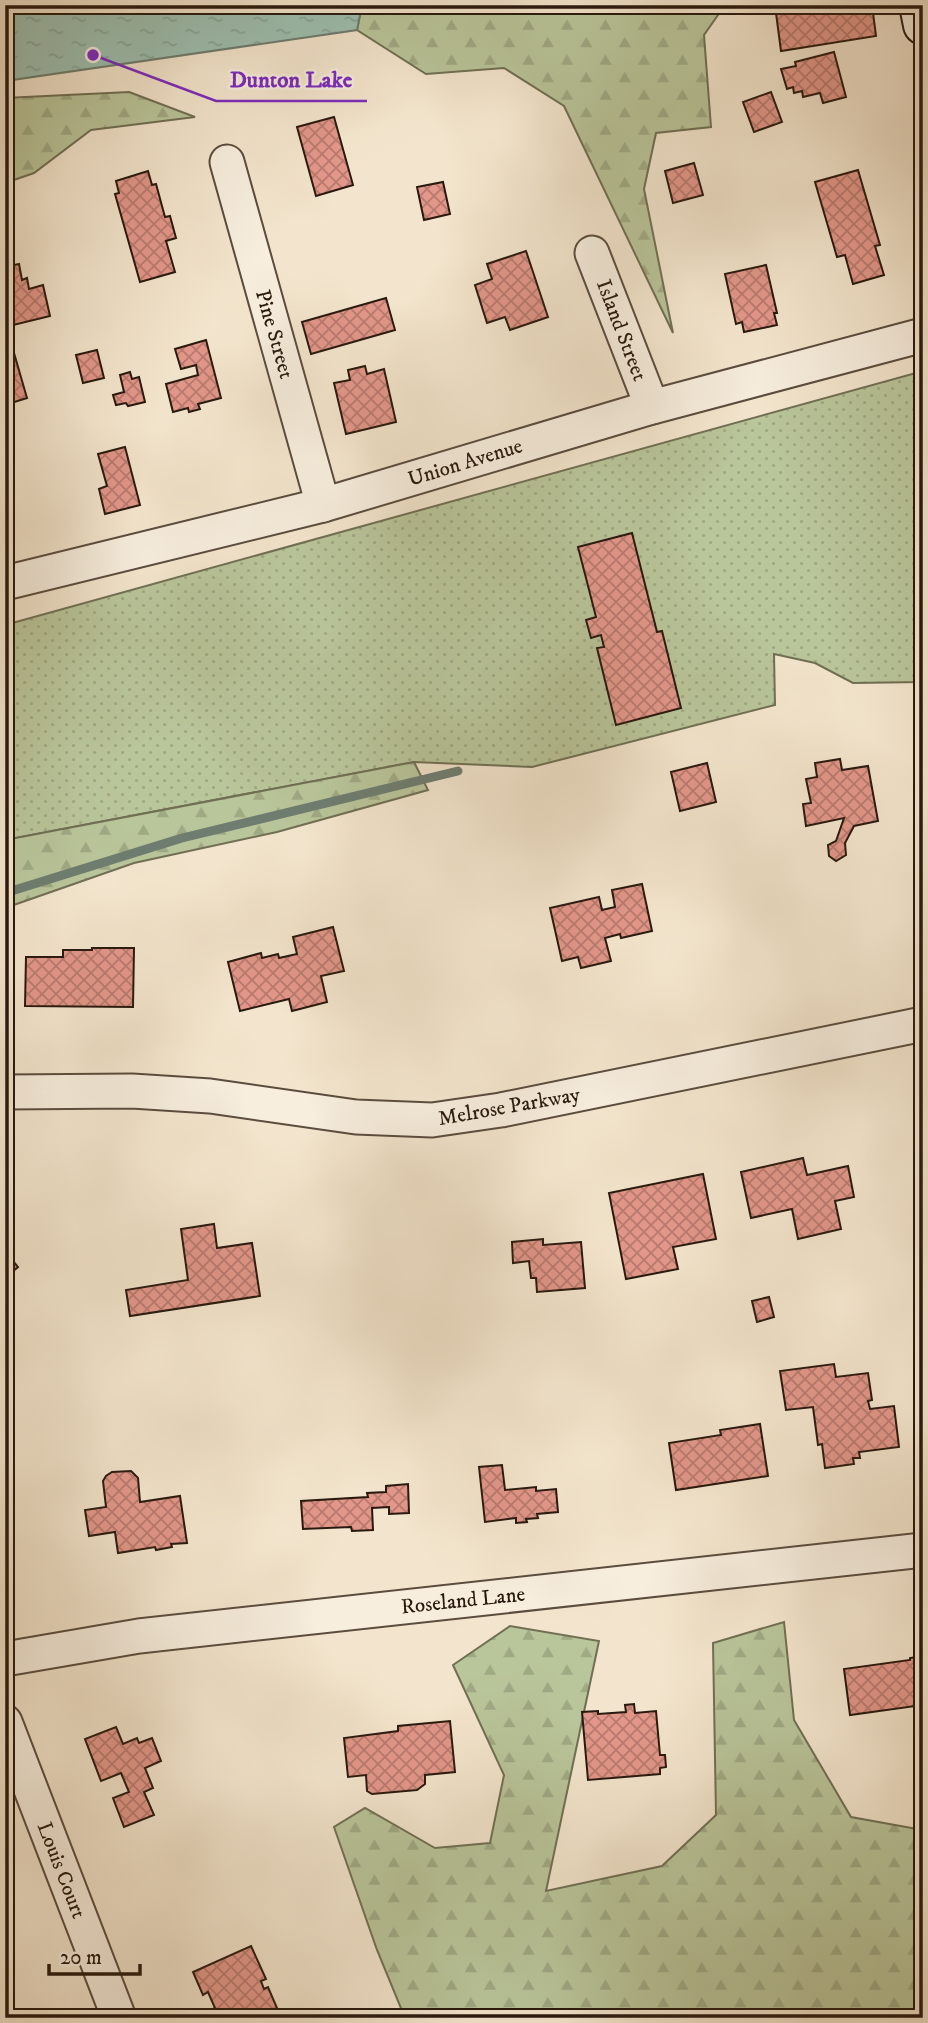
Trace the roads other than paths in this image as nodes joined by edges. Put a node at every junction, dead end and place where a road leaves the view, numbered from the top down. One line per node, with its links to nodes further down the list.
1 (919, 5): 2 (main road)
2 (923, 25)
3 (227, 162): 7 (street, Pine Street)
4 (593, 253): 6 (street, Island Street)
5 (923, 335): 6 (street, Union Avenue)
6 (652, 407): 7 (street, Union Avenue)
7 (323, 505): 8 (street, Union Avenue)
8 (5, 583)
9 (923, 1024): 10 (street, Melrose Parkway)
10 (5, 1093)
11 (923, 1550): 12 (street, Roseland Lane)
12 (5, 1659)
13 (5, 1722): 14 (street, Louis Court)
14 (119, 2018)

